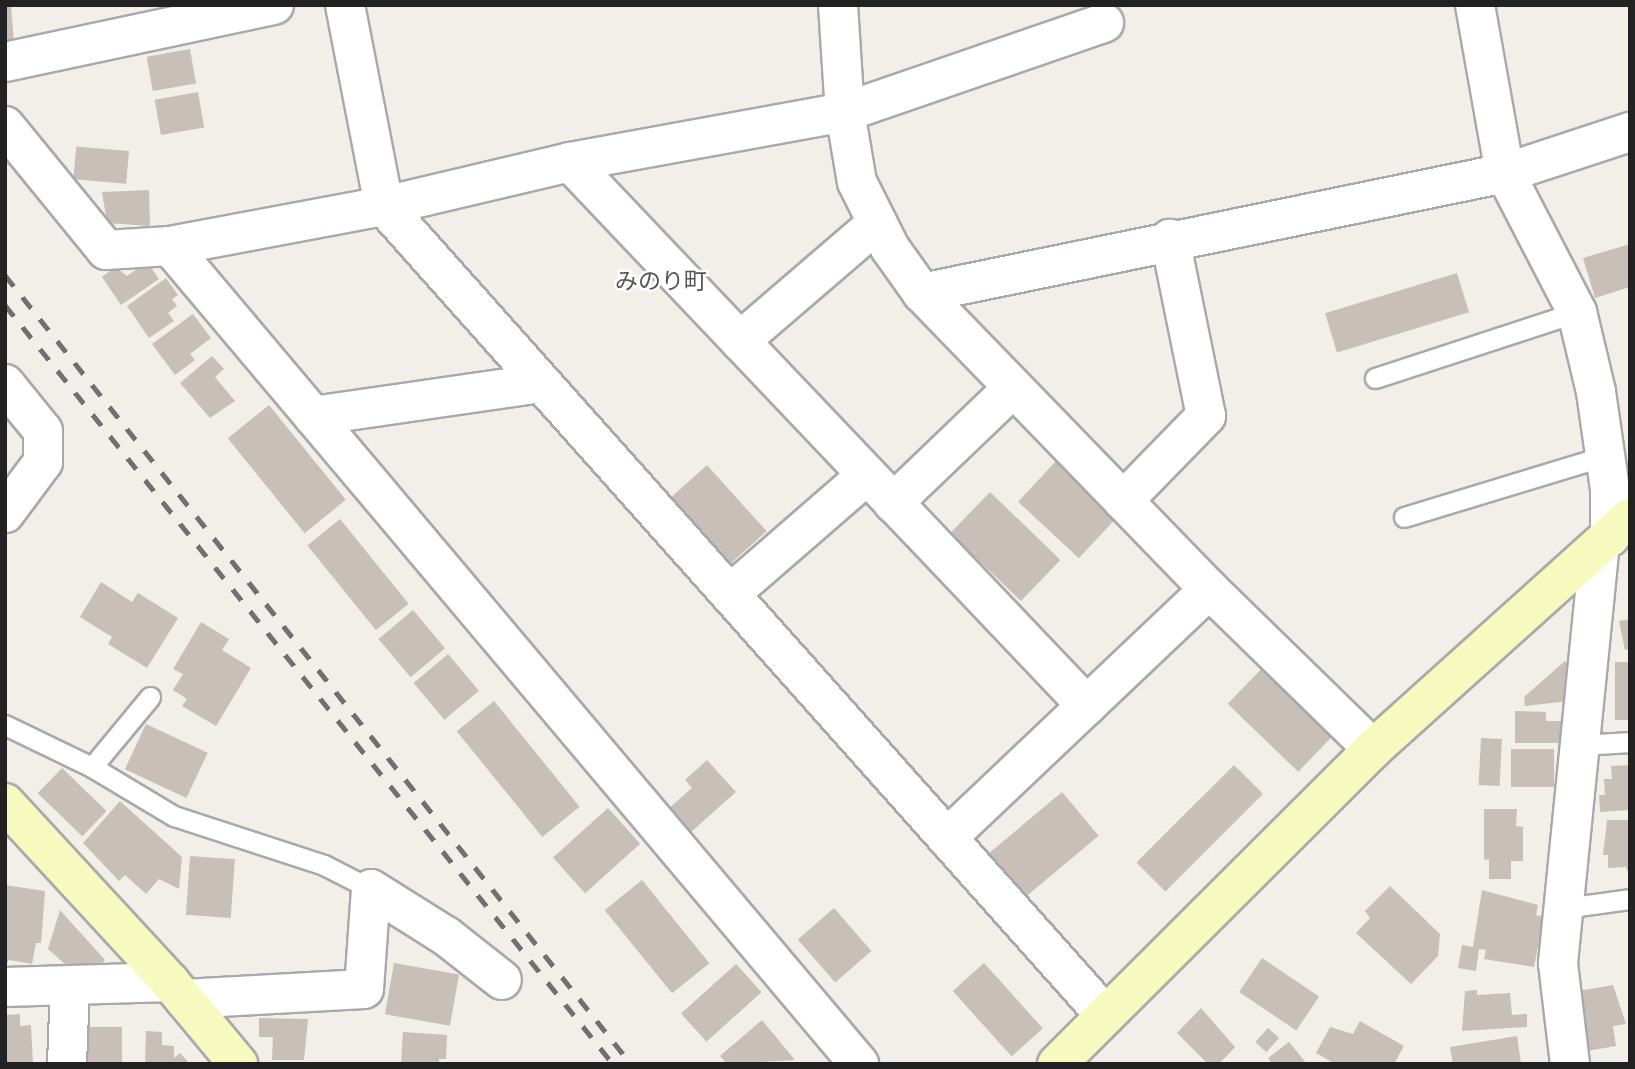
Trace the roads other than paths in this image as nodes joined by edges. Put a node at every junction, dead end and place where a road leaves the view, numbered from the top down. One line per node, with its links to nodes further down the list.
1 (274, 5): 6 (street)
2 (345, 5): 12 (street)
3 (838, 5): 7 (street)
4 (1475, 5): 11 (street)
5 (1104, 23): 7 (street)
6 (5, 62)
7 (845, 112): 10 (street); 13 (street)
8 (5, 126): 15 (street)
9 (1630, 132): 11 (street)
10 (570, 162): 12 (street); 18 (street)
11 (1505, 173): 14 (street); 17 (street)
12 (384, 206): 15 (street); 20 (street)
13 (877, 223): 16 (street); 18 (street)
14 (1170, 239): 16 (street); 26 (street)
15 (170, 246): 23 (street)
16 (922, 293): 22 (street)
17 (1577, 312): 19 (lane); 24 (street)
18 (740, 341): 25 (street)
19 (1375, 378)
20 (542, 383): 23 (street); 32 (street)
21 (5, 384): 28 (street)
22 (1013, 388): 26 (street); 27 (street)
23 (313, 416): 52 (street)
24 (1605, 456): 29 (lane); 30 (street)
25 (867, 475): 27 (street); 32 (street)
26 (1123, 501): 31 (street)
27 (894, 503): 34 (street)
28 (5, 513)
29 (1404, 517)
30 (1613, 535): 37 (street); 38 (street)
31 (1209, 589): 34 (street); 38 (street)
32 (730, 594): 41 (street)
33 (150, 697): 39 (lane)
34 (1087, 706): 41 (street)
35 (5, 725): 39 (lane)
36 (1630, 742): 37 (lane)
37 (1581, 745): 44 (street)
38 (1373, 749): 49 (street)
39 (92, 767): 42 (lane)
40 (5, 803): 48 (street)
41 (947, 838): 49 (street)
42 (371, 889): 45 (street); 48 (street)
43 (1630, 899): 44 (lane)
44 (1564, 908): 54 (street)
45 (502, 980)
46 (70, 986): 47 (street); 48 (street); 50 (street)
47 (5, 987)
48 (177, 991): 51 (street)
49 (1105, 1015): 53 (street)
50 (67, 1064)
51 (238, 1064)
52 (859, 1064)
53 (1056, 1064)
54 (1570, 1064)

